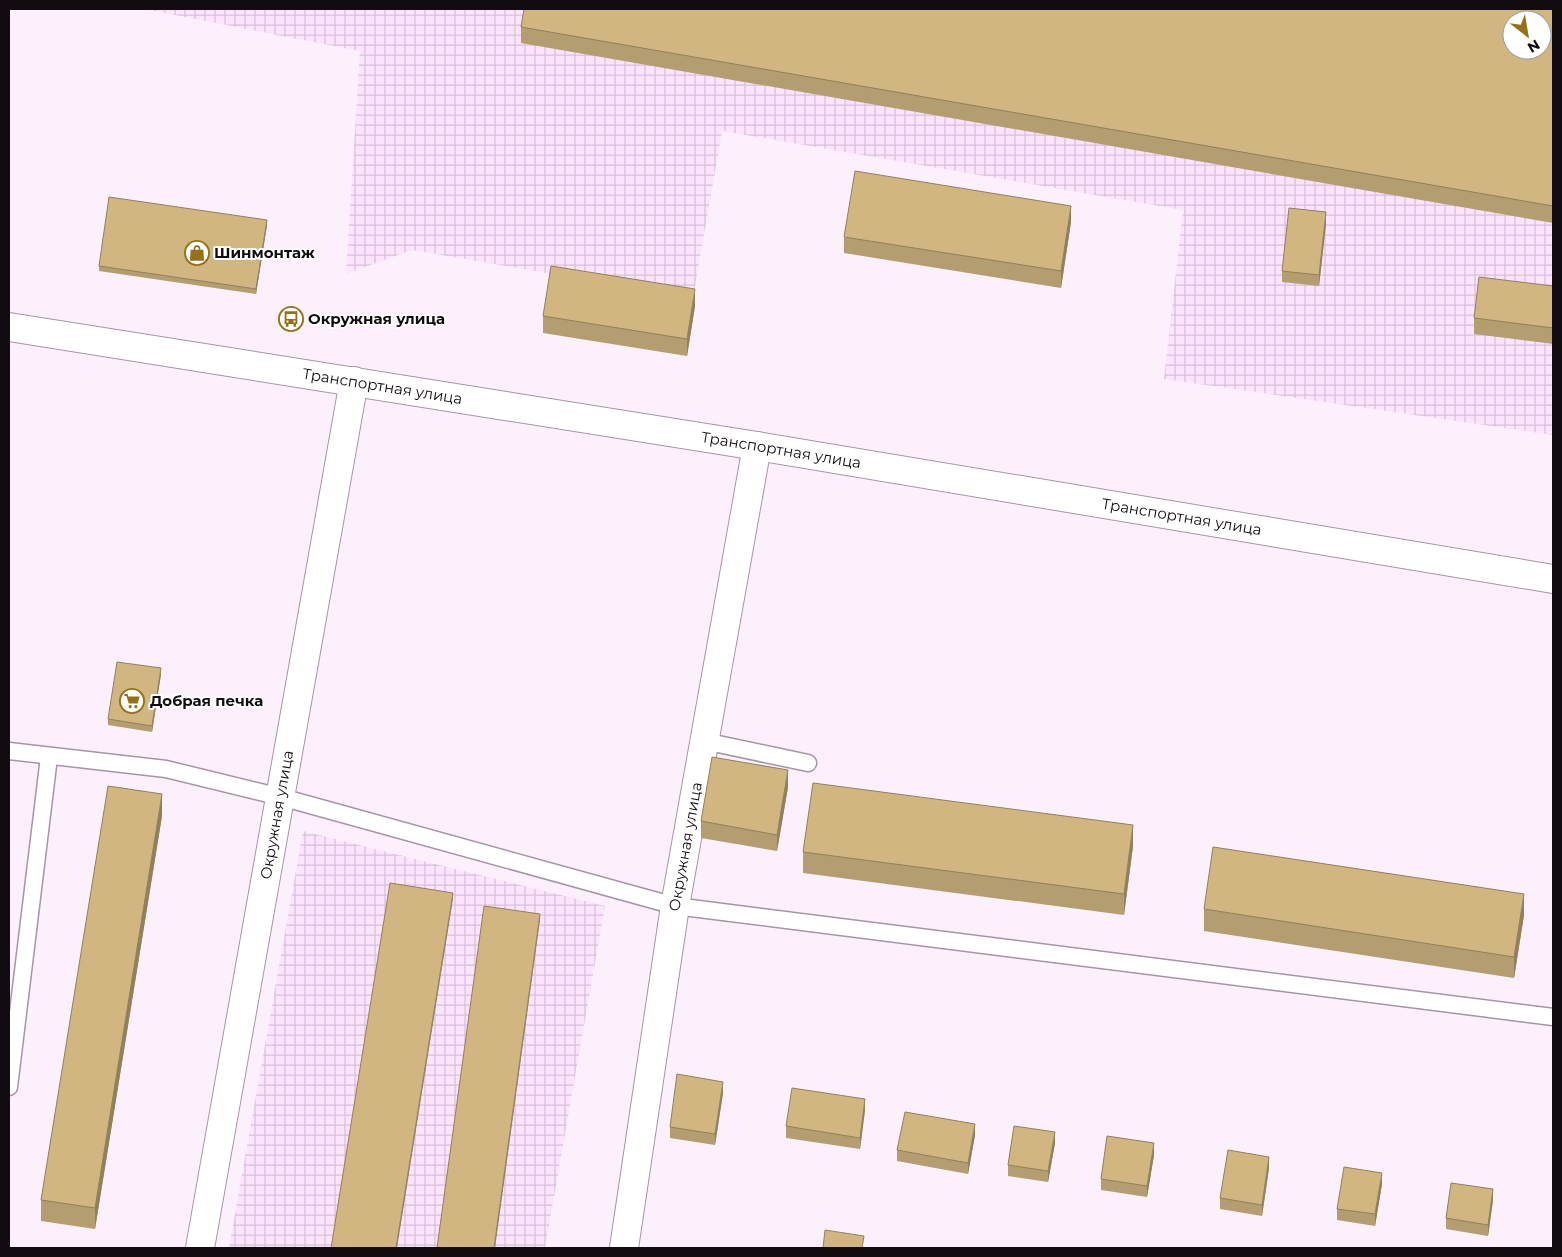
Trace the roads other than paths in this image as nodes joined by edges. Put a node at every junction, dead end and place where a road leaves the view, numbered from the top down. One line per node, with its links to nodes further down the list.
1 (9, 327): 2 (street, Транспортная улица)
2 (354, 381): 3 (street, Транспортная улица); 9 (street, Окружная улица)
3 (757, 446): 4 (street, Транспортная улица); 5 (street, Окружная улица)
4 (1553, 579)
5 (704, 741): 8 (lane); 10 (street, Окружная улица)
6 (9, 751): 7 (lane)
7 (49, 757): 9 (lane); 12 (lane)
8 (808, 764)
9 (281, 797): 10 (lane); 13 (street, Окружная улица)
10 (675, 906): 11 (lane); 14 (street, Окружная улица)
11 (1553, 1017)
12 (9, 1087)
13 (200, 1248)
14 (624, 1248)

